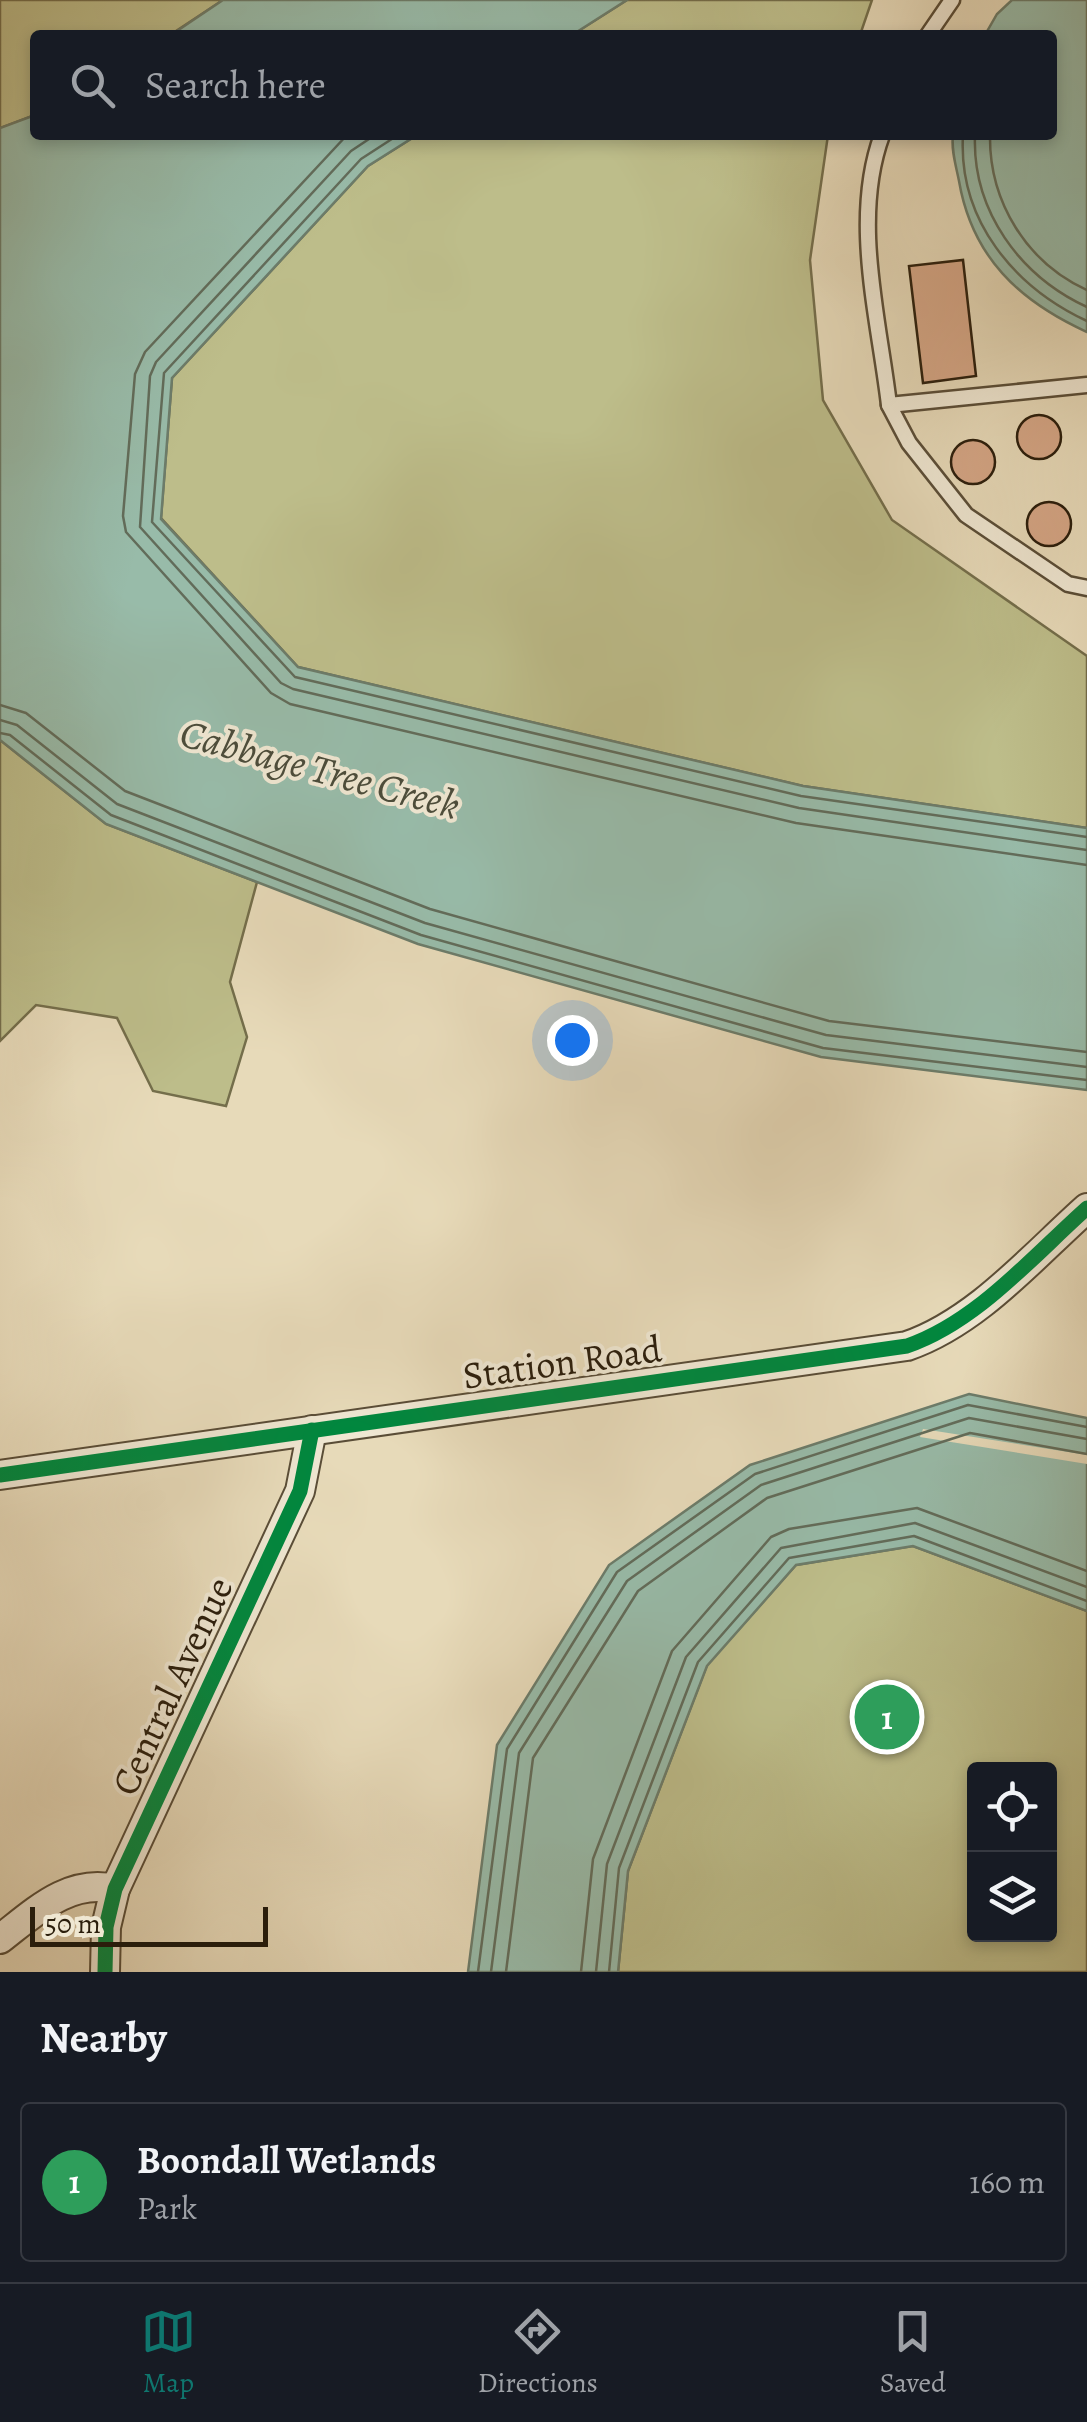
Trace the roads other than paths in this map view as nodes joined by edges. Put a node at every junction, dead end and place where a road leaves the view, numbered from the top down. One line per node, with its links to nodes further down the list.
1 (952, 0): 2 (lane)
2 (931, 30)
3 (880, 140): 5 (lane)
4 (1087, 385): 5 (lane)
5 (889, 405): 6 (lane)
6 (1087, 588)
7 (1087, 1208): 8 (street, Station Road)
8 (312, 1430): 9 (street, Station Road); 10 (street, Central Avenue)
9 (0, 1475)
10 (115, 1889): 11 (street); 12 (street, Central Avenue)
11 (0, 1940)
12 (104, 1972)

